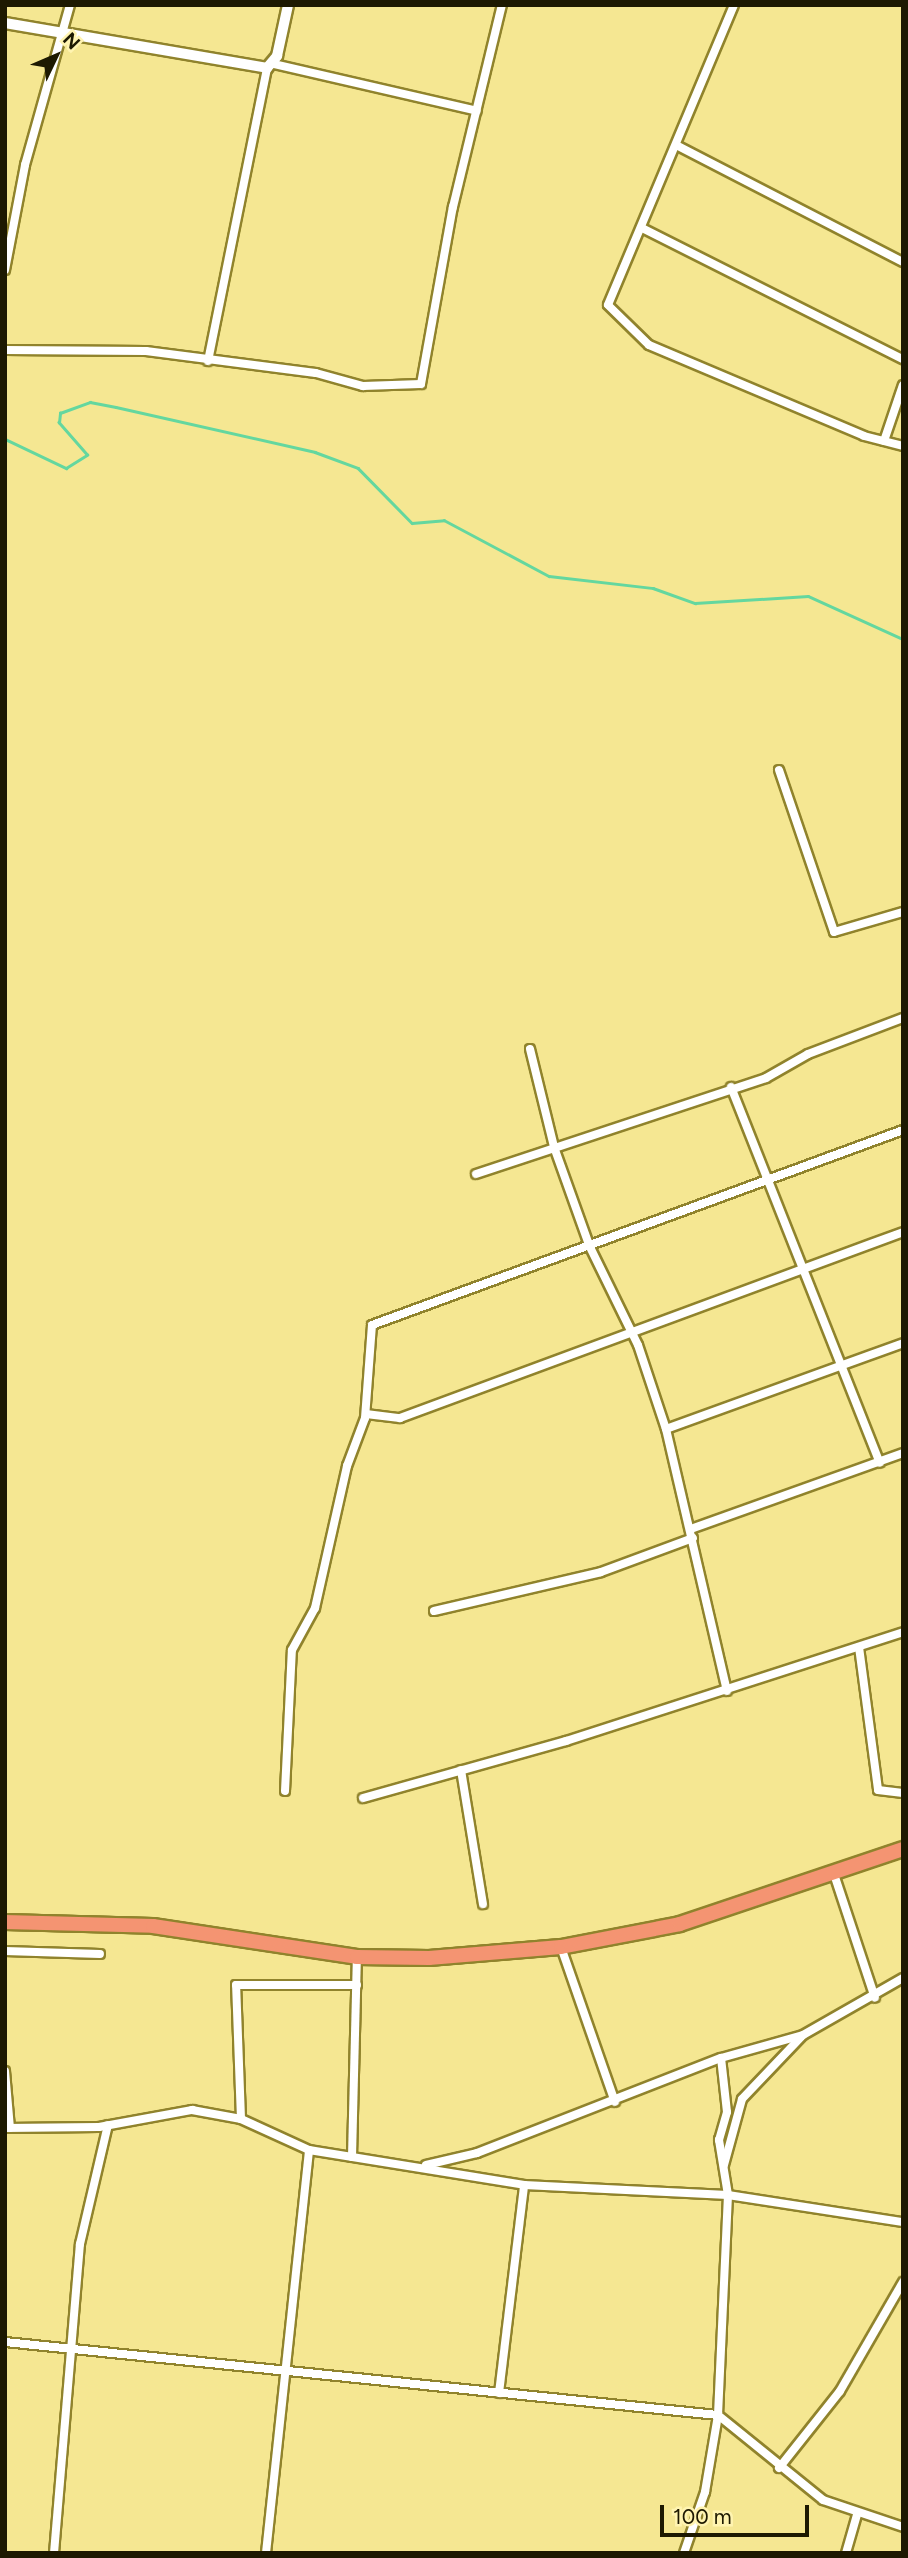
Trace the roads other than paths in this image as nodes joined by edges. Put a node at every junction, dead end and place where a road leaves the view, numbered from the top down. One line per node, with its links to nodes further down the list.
1 (70, 5): 6 (street)
2 (288, 5): 7 (street)
3 (502, 5): 8 (street)
4 (734, 5): 9 (street)
5 (5, 23): 6 (street)
6 (61, 34): 7 (street); 12 (street)
7 (270, 66): 8 (street); 15 (street)
8 (477, 111): 15 (street)
9 (678, 146): 10 (street); 11 (street)
10 (642, 228): 14 (street); 17 (street)
11 (903, 262)
12 (5, 270)
13 (5, 350): 15 (street)
14 (903, 359)
15 (208, 361)
16 (903, 385): 17 (street)
17 (884, 441): 18 (street)
18 (903, 446)
19 (779, 770): 20 (street)
20 (903, 912)
21 (903, 1018): 23 (street)
22 (530, 1049): 25 (street)
23 (731, 1087): 25 (street); 27 (street)
24 (903, 1130): 27 (street)
25 (554, 1147): 26 (street); 29 (street)
26 (476, 1174)
27 (765, 1182): 29 (street); 30 (street)
28 (903, 1232): 30 (street)
29 (589, 1245): 31 (street); 34 (street)
30 (805, 1272): 31 (street); 33 (street)
31 (631, 1334): 34 (street); 35 (street)
32 (903, 1343): 33 (street)
33 (843, 1369): 35 (street); 37 (street)
34 (366, 1414): 44 (street)
35 (666, 1429): 38 (street)
36 (903, 1453): 37 (street)
37 (880, 1463): 38 (street)
38 (692, 1533): 39 (street); 42 (street)
39 (434, 1611)
40 (903, 1632): 41 (street)
41 (859, 1647): 42 (street); 45 (street)
42 (727, 1691): 43 (street)
43 (461, 1770): 46 (street); 49 (street)
44 (285, 1791)
45 (903, 1793)
46 (363, 1798)
47 (903, 1849): 48 (highway)
48 (835, 1877): 51 (highway); 57 (street)
49 (483, 1904)
50 (5, 1923): 54 (highway)
51 (561, 1947): 54 (highway); 61 (street)
52 (5, 1951): 53 (street)
53 (100, 1954)
54 (357, 1957): 56 (street)
55 (903, 1978): 57 (street)
56 (356, 1985): 63 (street); 67 (street)
57 (875, 1998): 58 (street)
58 (803, 2035): 59 (street); 62 (street)
59 (721, 2058): 61 (street); 62 (street)
60 (5, 2071): 65 (street)
61 (615, 2102): 68 (street)
62 (731, 2112): 70 (street)
63 (241, 2119): 64 (street); 66 (street)
64 (108, 2125): 65 (street); 74 (street)
65 (8, 2128)
66 (309, 2150): 67 (street); 75 (street)
67 (352, 2157): 68 (street)
68 (421, 2166): 69 (street)
69 (524, 2185): 70 (street); 76 (street)
70 (728, 2195): 71 (street); 77 (street)
71 (903, 2222)
72 (903, 2281): 78 (street)
73 (5, 2342): 74 (street)
74 (71, 2350): 75 (street); 81 (street)
75 (287, 2369): 76 (street); 82 (street)
76 (499, 2393): 77 (street)
77 (718, 2415): 78 (street); 83 (street)
78 (779, 2469): 79 (street)
79 (857, 2515): 80 (street); 84 (street)
80 (903, 2527)
81 (54, 2553)
82 (266, 2553)
83 (684, 2553)
84 (846, 2553)

